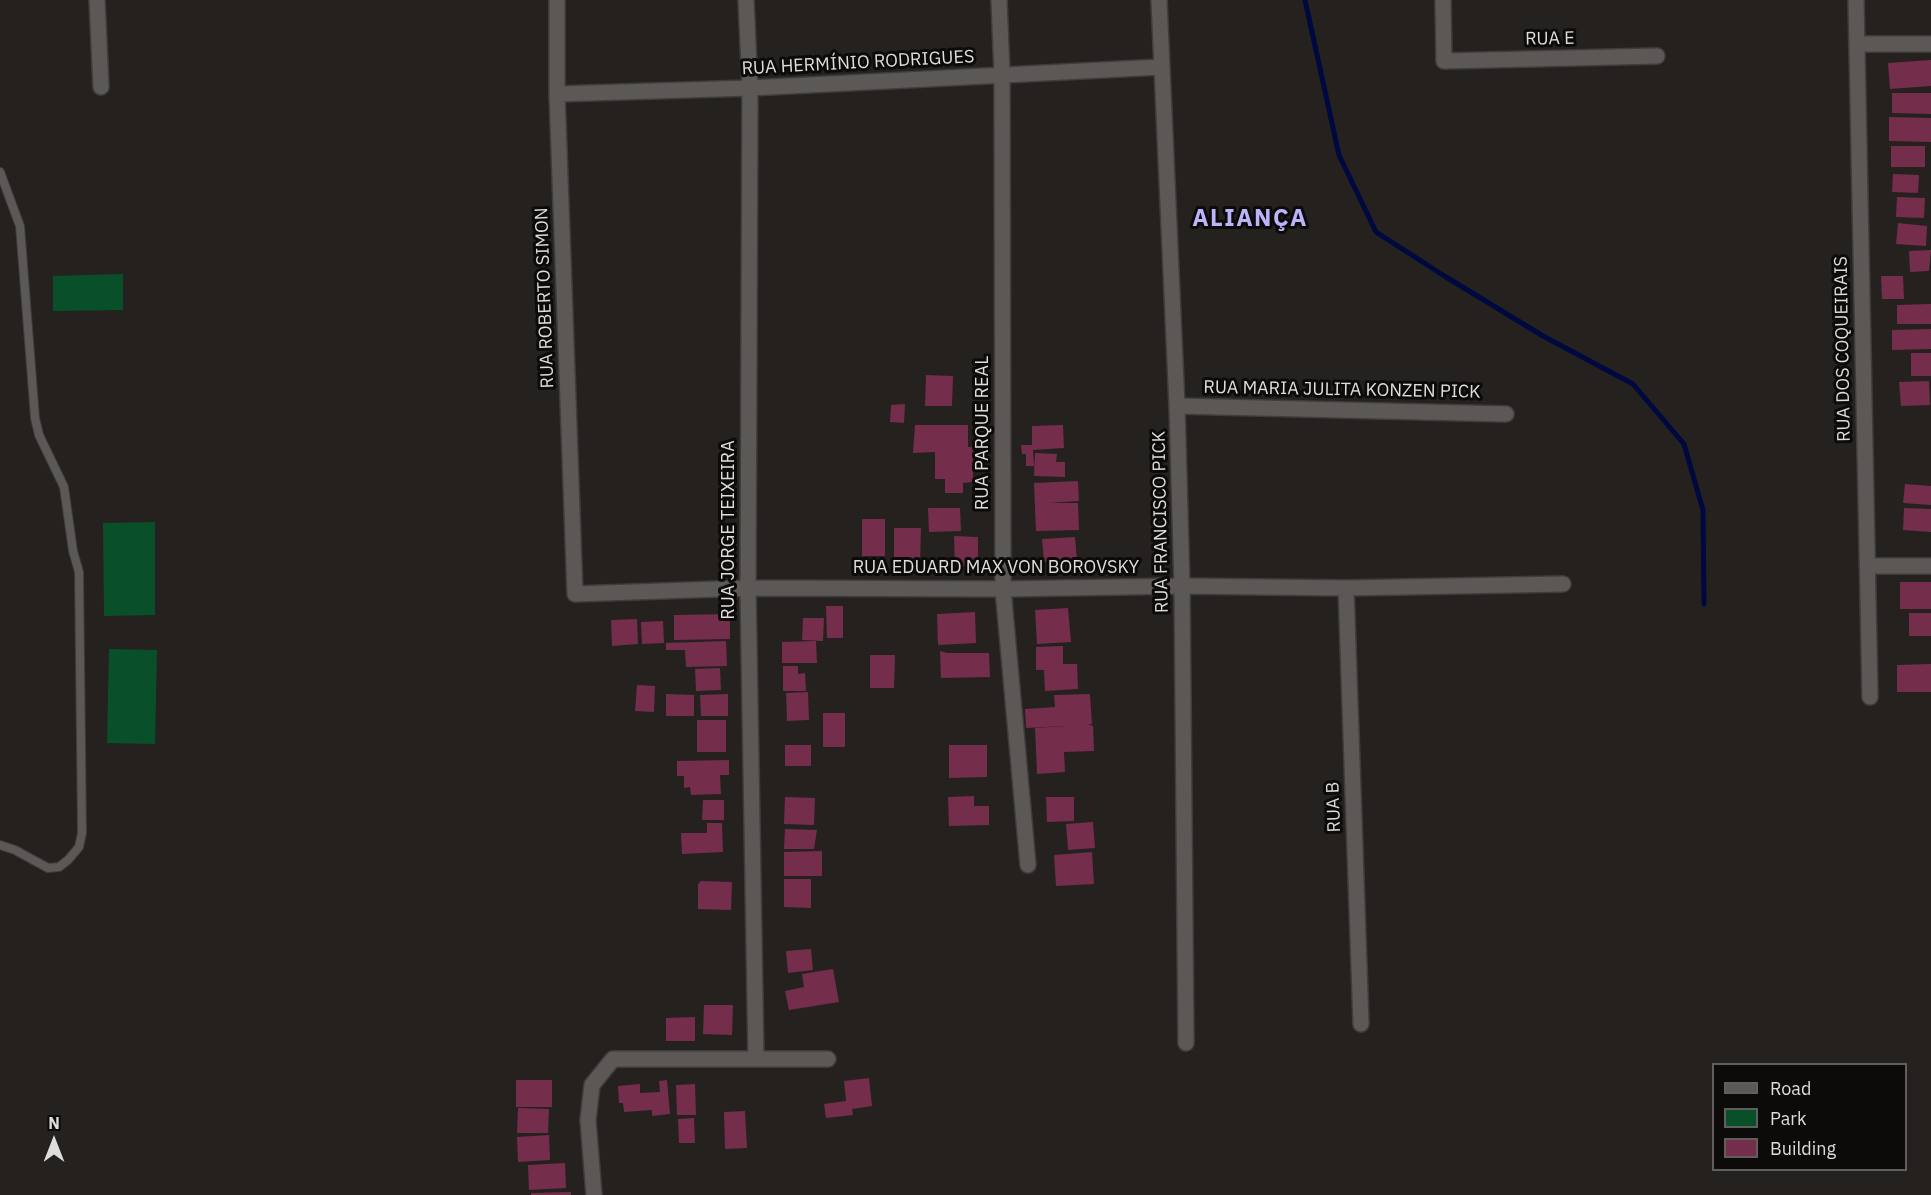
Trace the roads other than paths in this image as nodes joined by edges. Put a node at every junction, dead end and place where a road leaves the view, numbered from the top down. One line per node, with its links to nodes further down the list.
1 (97, 0): 13 (street)
2 (557, 0): 15 (street, RUA ROBERTO SIMON)
3 (746, 0): 14 (street, RUA JORGE TEIXEIRA)
4 (999, 0): 12 (street, RUA PARQUE REAL)
5 (1159, 0): 11 (street, RUA FRANCISCO PICK)
6 (1443, 0): 10 (street, RUA E)
7 (1856, 0): 8 (street, RUA DOS COQUEIRAIS)
8 (1857, 44): 9 (street); 19 (street, RUA DOS COQUEIRAIS)
9 (1931, 44)
10 (1657, 56)
11 (1161, 67): 12 (street, RUA HERMÍNIO RODRIGUES); 17 (street, RUA FRANCISCO PICK)
12 (1002, 74): 14 (street, RUA HERMÍNIO RODRIGUES); 25 (street, RUA PARQUE REAL)
13 (101, 87)
14 (750, 88): 15 (street, RUA HERMÍNIO RODRIGUES); 23 (street, RUA JORGE TEIXEIRA)
15 (557, 93): 26 (street, RUA ROBERTO SIMON)
16 (0, 172): 28 (lane)
17 (1177, 406): 18 (street, RUA MARIA JULITA KONZEN PICK); 22 (street, RUA FRANCISCO PICK)
18 (1506, 414)
19 (1867, 566): 20 (street); 27 (street, RUA DOS COQUEIRAIS)
20 (1931, 566)
21 (1563, 584): 24 (street, RUA EDUARD MAX VON BOROVSKY)
22 (1182, 586): 24 (street, RUA EDUARD MAX VON BOROVSKY); 25 (street, RUA EDUARD MAX VON BOROVSKY); 31 (street, RUA FRANCISCO PICK)
23 (748, 588): 25 (street, RUA EDUARD MAX VON BOROVSKY); 26 (street, RUA EDUARD MAX VON BOROVSKY); 32 (street, RUA JORGE TEIXEIRA)
24 (1346, 588): 30 (street, RUA B)
25 (1003, 589): 29 (street, RUA PARQUE REAL)
26 (575, 594)
27 (1870, 697)
28 (0, 845)
29 (1028, 865)
30 (1361, 1024)
31 (1186, 1043)
32 (756, 1059): 33 (street); 34 (street)
33 (828, 1059)
34 (594, 1195)

